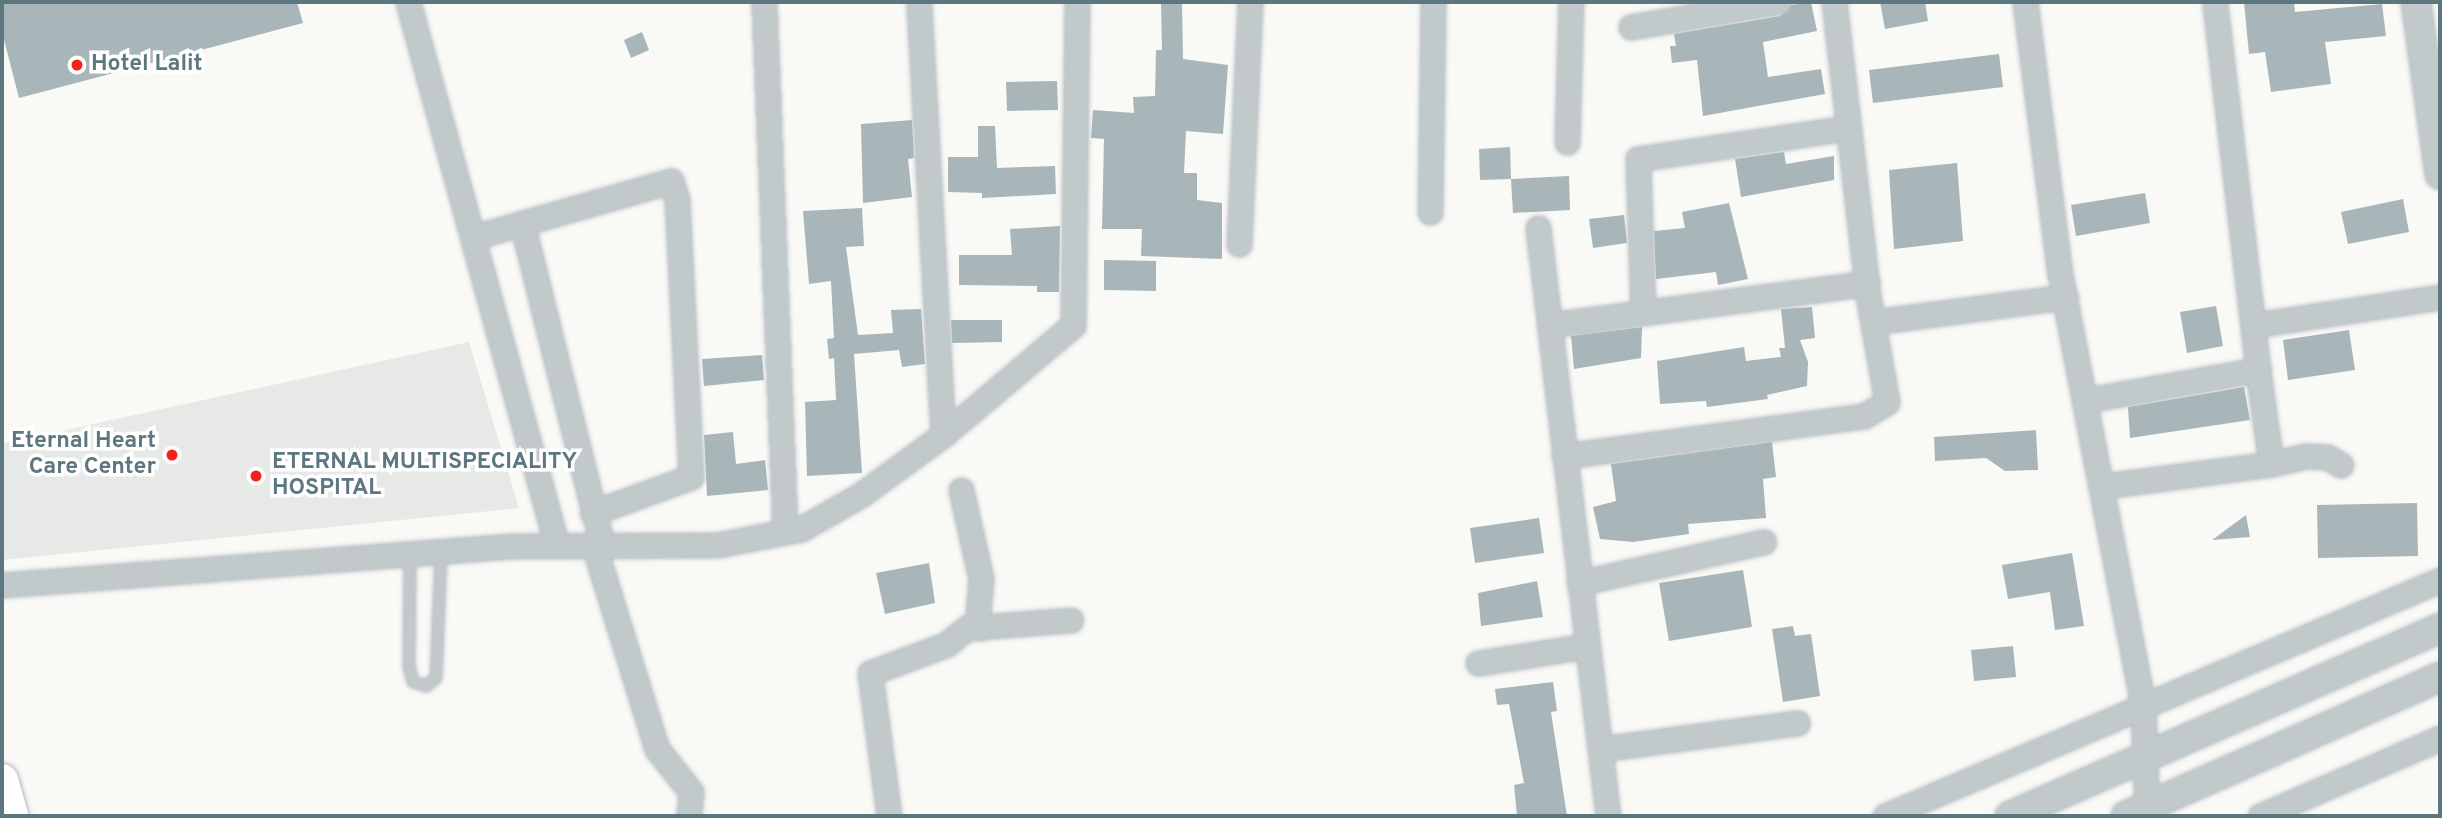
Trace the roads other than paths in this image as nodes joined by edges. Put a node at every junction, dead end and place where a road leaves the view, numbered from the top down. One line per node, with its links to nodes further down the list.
1 (408, 2): 20 (street)
2 (764, 2): 38 (street)
3 (919, 2): 31 (street)
4 (1077, 2): 31 (street)
5 (1250, 2): 21 (street)
6 (1433, 2): 17 (street)
7 (1570, 2): 15 (street)
8 (1778, 2): 13 (street)
9 (1834, 2): 14 (street)
10 (2025, 2): 23 (street)
11 (2215, 2): 28 (street)
12 (2416, 2): 16 (street)
13 (1631, 27)
14 (1849, 128): 22 (street); 25 (street)
15 (1567, 142)
16 (2440, 174)
17 (1430, 212)
18 (522, 223): 20 (street); 37 (street); 37 (street)
19 (1538, 228): 27 (street)
20 (474, 237): 40 (street)
21 (1239, 244)
22 (1867, 282): 25 (street); 26 (street)
23 (2065, 297): 26 (street); 30 (street)
24 (2440, 297): 28 (street)
25 (1643, 313): 27 (street)
26 (1873, 322): 32 (street)
27 (1550, 325): 32 (street)
28 (2255, 325): 29 (street)
29 (2258, 370): 30 (street); 33 (street)
30 (2087, 400): 35 (street)
31 (943, 435): 38 (street)
32 (1564, 456): 45 (street)
33 (2271, 464): 34 (street); 35 (street)
34 (2341, 465)
35 (2104, 486): 53 (street)
36 (961, 490): 48 (street)
37 (592, 513): 41 (street)
38 (785, 532): 41 (street)
39 (1763, 542): 45 (street)
40 (556, 546): 41 (street); 42 (street)
41 (599, 548): 61 (street)
42 (441, 551): 43 (street); 43 (lane)
43 (410, 554): 46 (street)
44 (2440, 580): 53 (street)
45 (1579, 583): 50 (street)
46 (2, 585)
47 (1071, 620): 48 (street)
48 (981, 628): 62 (street)
49 (2440, 628): 57 (street)
50 (1587, 646): 51 (street); 56 (street)
51 (1478, 663)
52 (2440, 677): 59 (street)
53 (2143, 706): 57 (street); 64 (street)
54 (1797, 723): 56 (street)
55 (2440, 738): 66 (street)
56 (1601, 749): 63 (street)
57 (2146, 754): 59 (street); 65 (street)
58 (2, 780): 60 (main road)
59 (2140, 813)
60 (12, 816)
61 (689, 816)
62 (889, 816)
63 (1608, 816)
64 (1885, 816)
65 (2010, 816)
66 (2260, 816)

